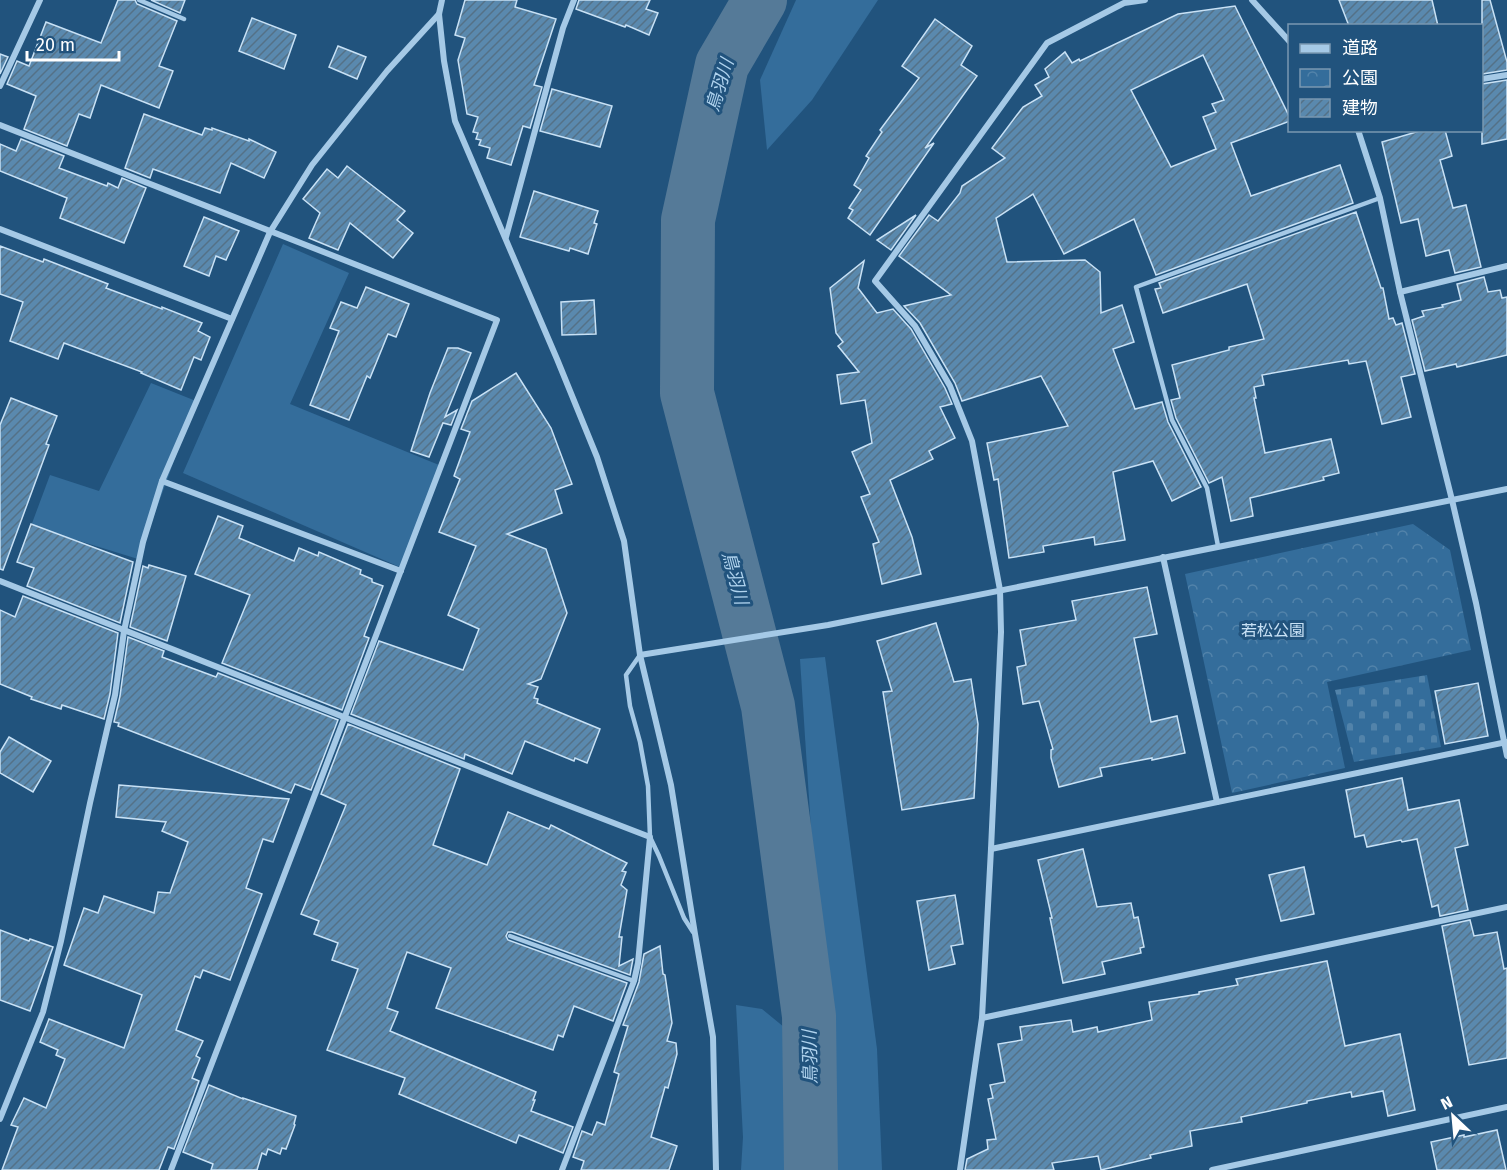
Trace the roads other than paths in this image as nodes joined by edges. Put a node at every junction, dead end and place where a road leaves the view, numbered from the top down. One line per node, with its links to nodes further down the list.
1 (40, 0): 12 (street)
2 (140, 0): 8 (lane)
3 (442, 0): 7 (street)
4 (574, 0): 18 (street)
5 (1145, 0): 29 (street)
6 (1252, 0): 9 (street)
7 (439, 14): 17 (street); 18 (street)
8 (184, 19)
9 (1288, 40)
10 (1507, 75): 11 (street)
11 (1483, 79)
12 (0, 86)
13 (0, 125): 17 (street)
14 (1359, 132): 15 (street)
15 (1380, 198): 20 (street); 25 (lane)
16 (0, 229): 21 (street)
17 (270, 232): 21 (street); 27 (street)
18 (506, 238): 31 (street)
19 (1507, 266): 20 (street)
20 (1400, 292): 24 (street)
21 (232, 319): 22 (street)
22 (162, 481): 27 (street); 30 (street)
23 (1507, 489): 24 (street)
24 (1452, 500): 25 (street); 33 (street)
25 (1218, 546): 26 (street)
26 (1163, 557): 29 (street); 35 (street)
27 (401, 572): 32 (street)
28 (0, 581): 30 (street)
29 (1000, 590): 31 (street); 37 (street)
30 (124, 631): 32 (street); 44 (street)
31 (640, 655): 36 (lane); 39 (street)
32 (345, 718): 36 (street); 45 (street)
33 (1506, 742): 34 (street); 35 (street)
34 (1507, 756)
35 (1217, 802): 37 (street)
36 (650, 837): 39 (lane); 41 (street)
37 (991, 849): 42 (street)
38 (1507, 907): 42 (street)
39 (695, 934): 47 (street)
40 (510, 936): 41 (lane)
41 (634, 981): 46 (street)
42 (982, 1018): 48 (street)
43 (1507, 1107): 49 (street)
44 (0, 1119)
45 (171, 1170)
46 (561, 1170)
47 (716, 1170)
48 (960, 1170)
49 (1212, 1170)

